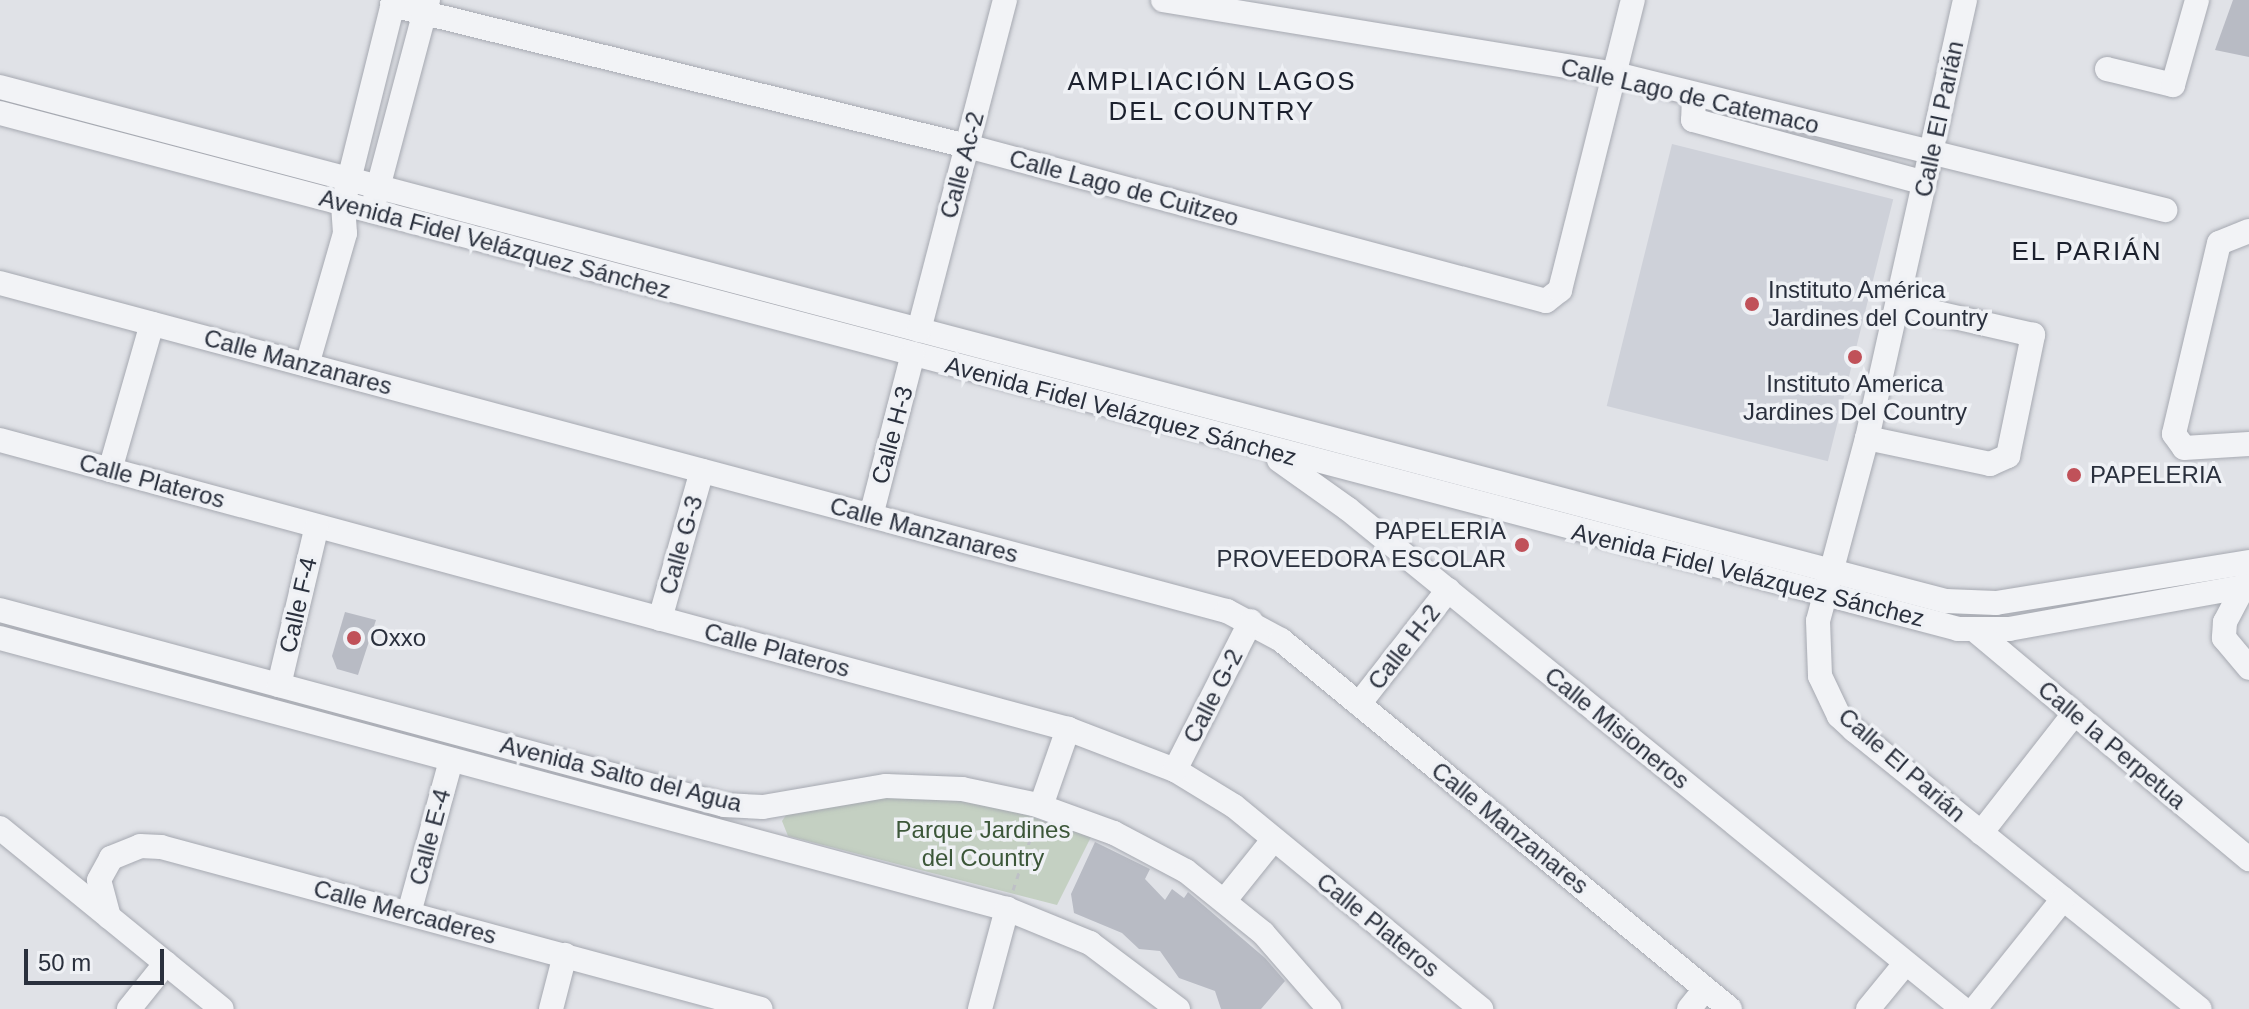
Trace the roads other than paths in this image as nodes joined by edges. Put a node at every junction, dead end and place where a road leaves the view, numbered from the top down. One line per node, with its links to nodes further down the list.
1 (1005, 0): 14 (street, Calle Ac-2)
2 (1163, 0): 9 (street, Calle Lago de Catemaco)
3 (1633, 0): 9 (street, Calle Lago de Cuitzeo)
4 (1965, 0): 16 (street, Calle El Parián)
5 (2197, 0): 8 (street)
6 (393, 3): 7 (street, Calle Lago de Cuitzeo); 17 (street)
7 (427, 7): 14 (street, Calle Lago de Cuitzeo); 19 (street)
8 (2107, 69)
9 (1615, 74): 11 (street, Calle Lago de Catemaco); 14 (street, Calle Lago de Cuitzeo)
10 (0, 87): 13 (street, Avenida Fidel Velázquez Sánchez)
11 (1694, 95): 16 (street, Calle Lago de Catemaco); 18 (street)
12 (0, 113): 15 (street, Avenida Fidel Velázquez Sánchez)
13 (141, 124): 15 (street); 17 (street, Avenida Fidel Velázquez Sánchez)
14 (967, 146): 30 (street, Calle Ac-2)
15 (134, 149): 20 (street, Avenida Fidel Velázquez Sánchez)
16 (1932, 155): 18 (street, Calle El Parián); 21 (street, Calle Lago de Catemaco)
17 (350, 179): 19 (street, Avenida Fidel Velázquez Sánchez); 20 (street)
18 (1925, 183): 28 (street, Calle El Parián)
19 (379, 186): 22 (street); 23 (street, Avenida Fidel Velázquez Sánchez)
20 (343, 204): 22 (street, Avenida Fidel Velázquez Sánchez); 25 (street)
21 (2165, 210)
22 (371, 212): 25 (street); 26 (street, Avenida Fidel Velázquez Sánchez)
23 (486, 215): 26 (street); 30 (street, Avenida Fidel Velázquez Sánchez)
24 (2249, 231): 37 (street)
25 (345, 233): 33 (street)
26 (480, 240): 31 (street, Avenida Fidel Velázquez Sánchez)
27 (0, 283): 29 (street, Calle Manzanares)
28 (1898, 304): 35 (street, Calle El Parián); 35 (street)
29 (152, 324): 33 (street, Calle Manzanares); 39 (street)
30 (919, 330): 32 (street, Avenida Fidel Velázquez Sánchez)
31 (913, 354): 34 (street, Avenida Fidel Velázquez Sánchez); 41 (street, Calle H-3)
32 (1020, 356): 34 (street); 44 (street, Avenida Fidel Velázquez Sánchez)
33 (307, 365): 40 (street, Calle Manzanares)
34 (1013, 381): 38 (street, Avenida Fidel Velázquez Sánchez)
35 (1867, 438): 44 (street, Calle El Parián)
36 (0, 440): 39 (street, Calle Plateros)
37 (2249, 444)
38 (1267, 451): 46 (street, Calle Misioneros); 47 (street, Avenida Fidel Velázquez Sánchez)
39 (110, 470): 42 (street, Calle Plateros)
40 (702, 471): 41 (street, Calle Manzanares); 49 (street, Calle G-3)
41 (871, 516): 50 (street, Calle Manzanares)
42 (317, 526): 49 (street, Calle Plateros); 56 (street, Calle F-4)
43 (2249, 562): 44 (street, Avenida Fidel Velázquez Sánchez)
44 (1829, 570): 47 (street, Calle El Parián)
45 (2247, 586): 52 (street, Avenida Fidel Velázquez Sánchez); 55 (street)
46 (1448, 590): 57 (street, Calle H-2); 78 (street, Calle Misioneros)
47 (1824, 594): 52 (street, Avenida Fidel Velázquez Sánchez); 67 (street, Calle El Parián)
48 (0, 610): 51 (street, Avenida Salto del Agua)
49 (660, 619): 59 (street, Calle Plateros)
50 (1251, 621): 57 (street, Calle Manzanares); 62 (street, Calle G-2)
51 (61, 626): 54 (street); 56 (street, Avenida Salto del Agua)
52 (1976, 631): 58 (street, Calle la Perpetua)
53 (0, 638): 54 (street, Avenida Salto del Agua)
54 (55, 653): 61 (street, Avenida Salto del Agua)
55 (2249, 668)
56 (279, 685): 60 (street, Avenida Salto del Agua)
57 (1359, 704): 79 (street, Calle Manzanares)
58 (2074, 714): 67 (street); 70 (street, Calle la Perpetua)
59 (1068, 729): 62 (street, Calle Plateros); 65 (street)
60 (534, 754): 63 (street); 64 (street, Avenida Salto del Agua)
61 (451, 760): 63 (street, Avenida Salto del Agua); 74 (street, Calle E-4)
62 (1175, 770): 68 (street, Calle Plateros)
63 (528, 781): 69 (street, Avenida Salto del Agua)
64 (787, 801): 65 (street, Avenida Salto del Agua); 69 (street)
65 (1041, 806): 72 (street, Avenida Salto del Agua)
66 (0, 828): 75 (street)
67 (1981, 833): 71 (street, Calle El Parián)
68 (1273, 840): 72 (street); 87 (street, Calle Plateros)
69 (796, 853): 73 (street, Avenida Salto del Agua)
70 (2249, 859)
71 (2063, 899): 92 (street); 93 (street, Calle El Parián)
72 (1225, 900): 86 (street, Avenida Salto del Agua)
73 (1007, 909): 80 (street, Avenida Salto del Agua); 85 (street)
74 (409, 913): 75 (street, Calle Mercaderes); 76 (street, Calle Mercaderes)
75 (109, 917): 77 (street)
76 (565, 955): 83 (street); 84 (street, Calle Mercaderes)
77 (166, 963): 81 (street); 82 (street)
78 (1905, 964): 90 (street); 91 (street, Calle Misioneros)
79 (1705, 989): 88 (street); 89 (street, Calle Manzanares)
80 (1167, 1005)
81 (129, 1009)
82 (222, 1009)
83 (551, 1009)
84 (761, 1009)
85 (980, 1009)
86 (1329, 1009)
87 (1481, 1009)
88 (1689, 1009)
89 (1730, 1009)
90 (1868, 1009)
91 (1963, 1009)
92 (1975, 1009)
93 (2200, 1009)

